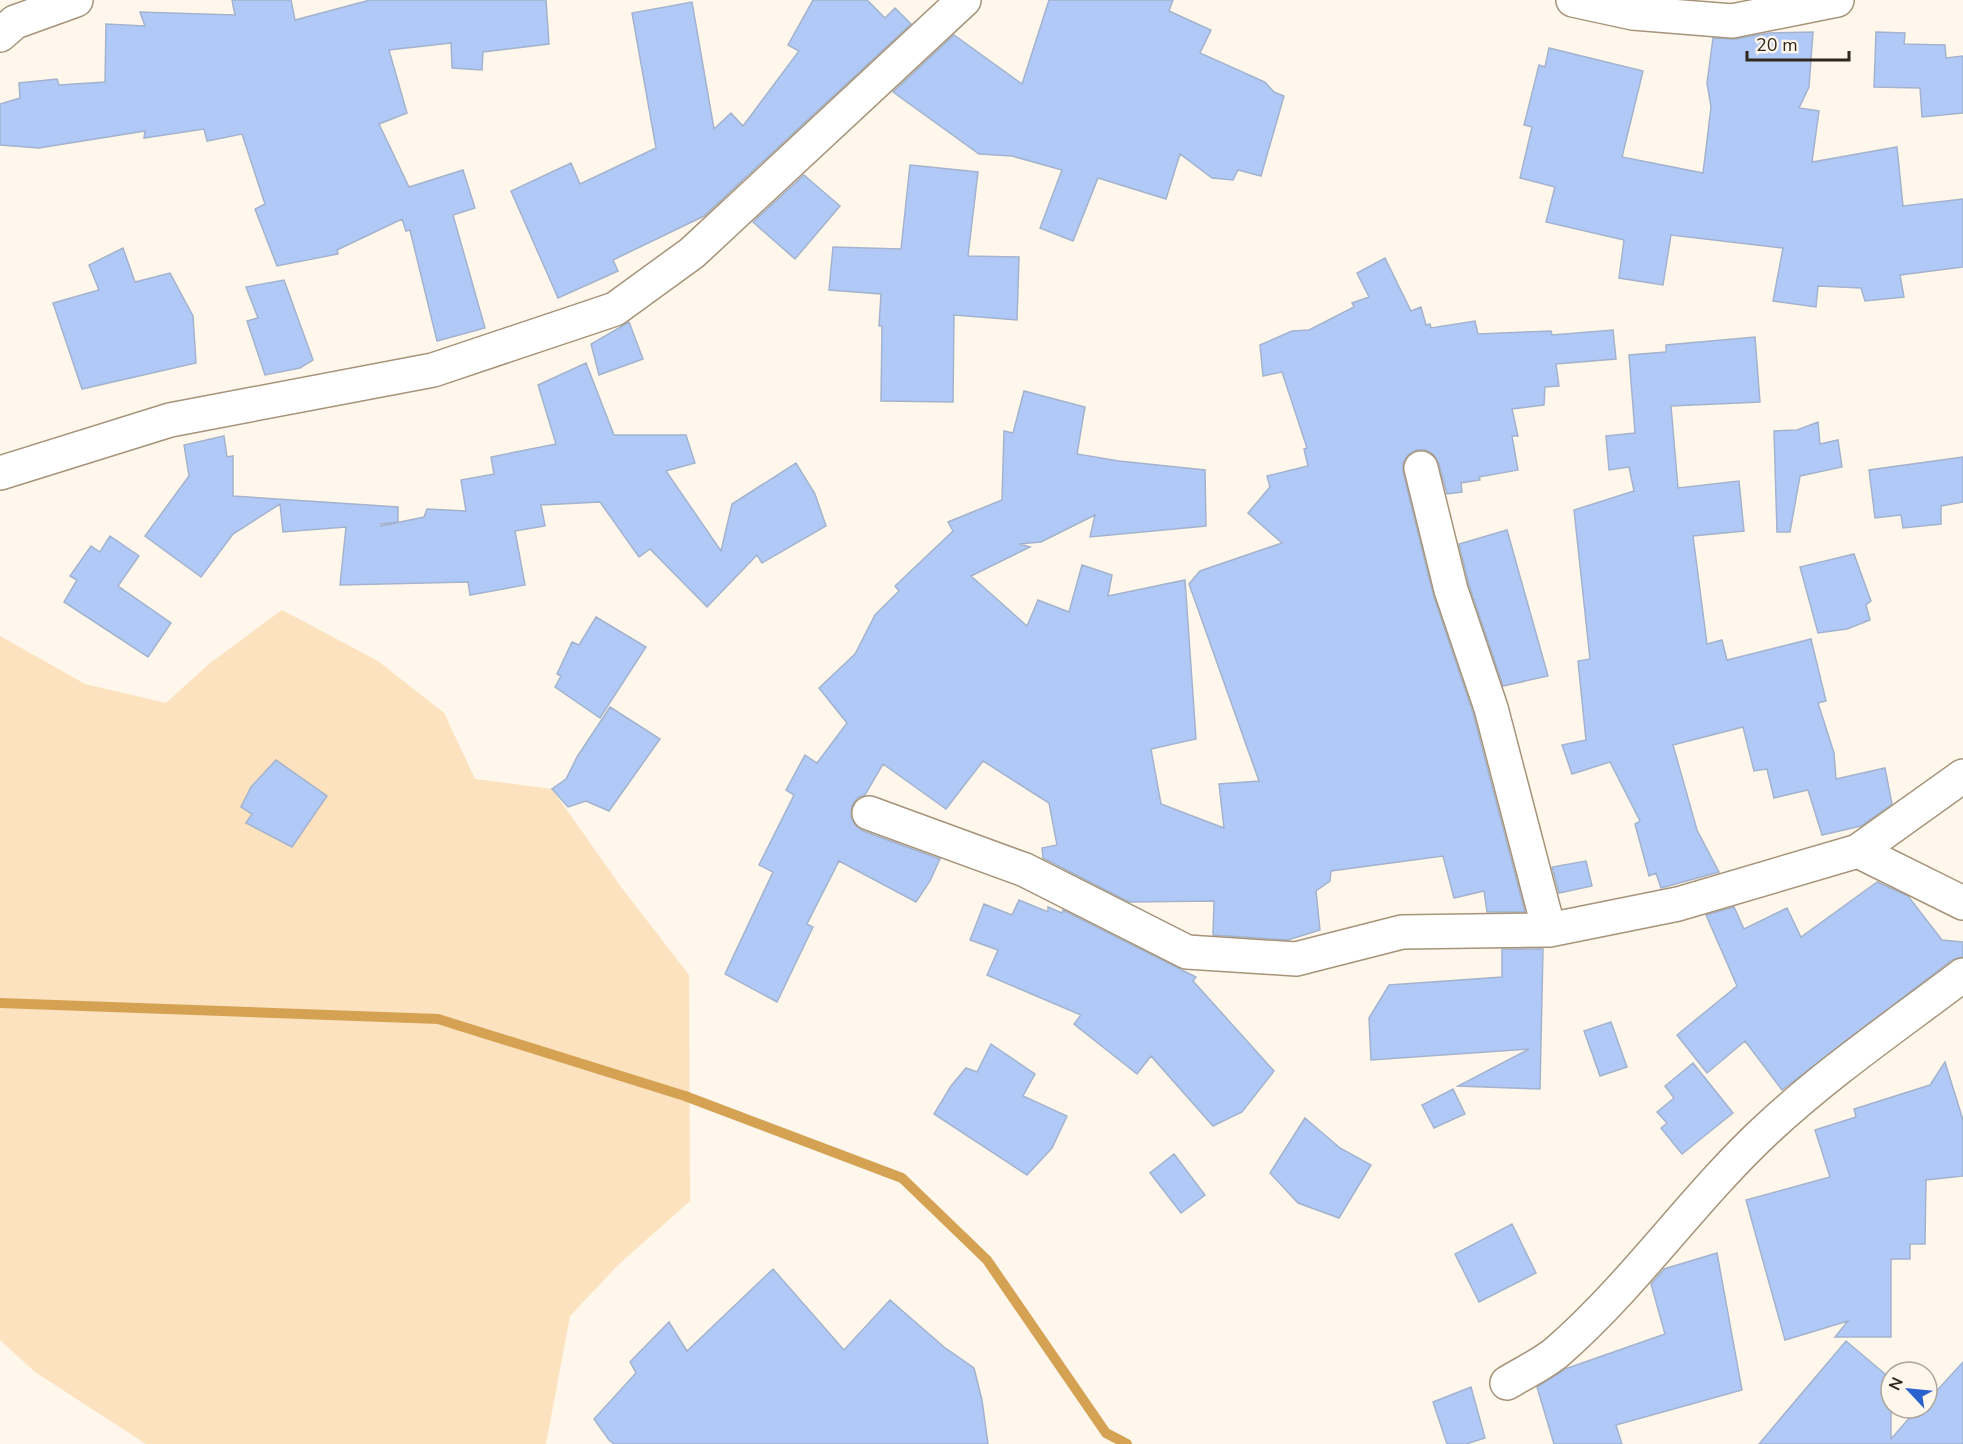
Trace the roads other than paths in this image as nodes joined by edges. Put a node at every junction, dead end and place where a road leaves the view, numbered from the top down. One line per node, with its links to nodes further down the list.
1 (76, 0): 5 (street)
2 (964, 0): 7 (street)
3 (1573, 0): 4 (street)
4 (1837, 0)
5 (10, 19)
6 (1421, 468): 12 (street)
7 (0, 472)
8 (1963, 776): 10 (street)
9 (869, 813): 12 (street)
10 (1858, 851): 11 (street); 12 (street)
11 (1963, 903)
12 (1549, 930)
13 (1963, 975): 14 (street)
14 (1507, 1383)

